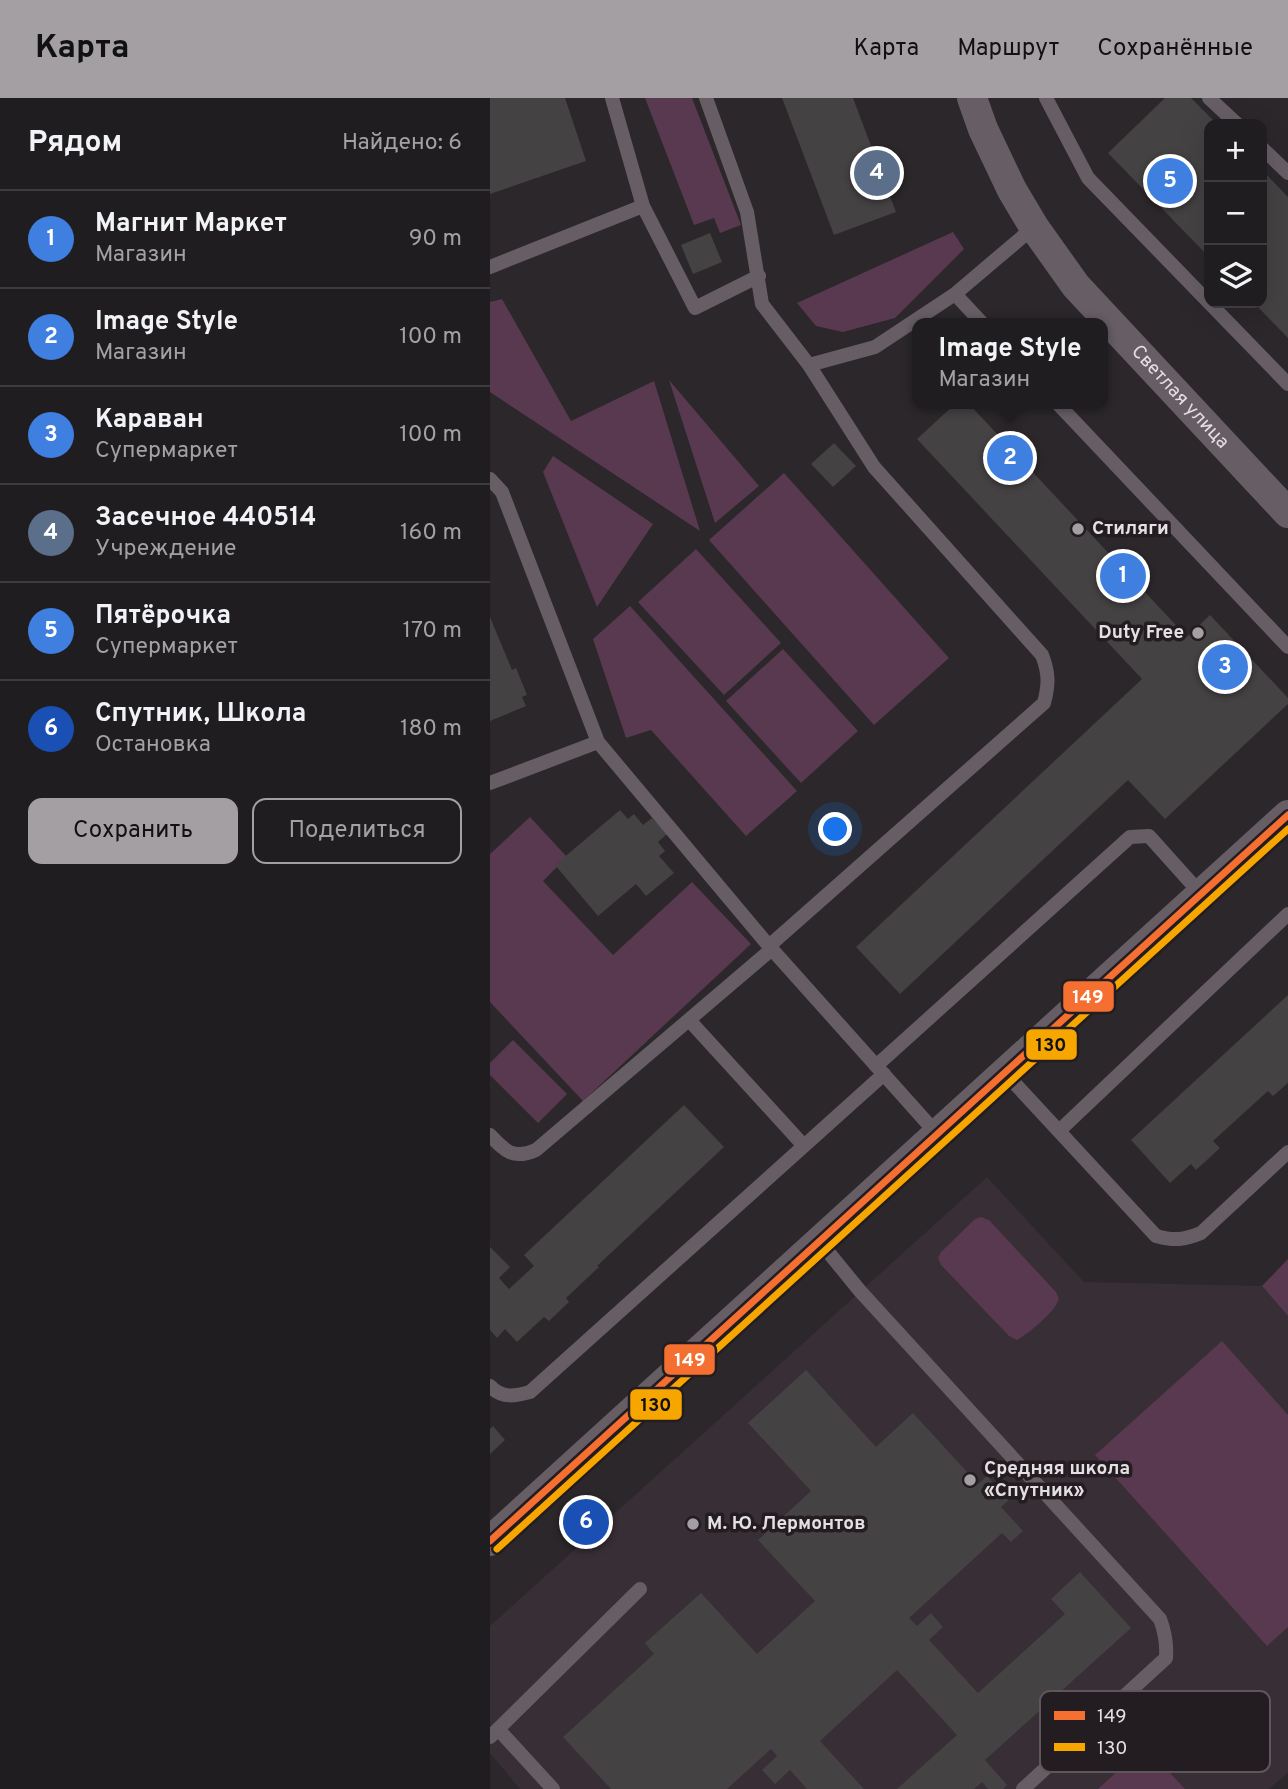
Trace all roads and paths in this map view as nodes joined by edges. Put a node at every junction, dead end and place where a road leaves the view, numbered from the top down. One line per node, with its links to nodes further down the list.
1 (612, 98): 9 (lane)
2 (706, 98): 12 (lane)
3 (972, 98): 10 (street, Светлая улица)
4 (1046, 98): 20 (lane)
5 (1209, 98): 6 (lane)
6 (1232, 119)
7 (1267, 153): 8 (lane)
8 (1288, 173)
9 (643, 206): 11 (lane); 12 (lane)
10 (1034, 228): 13 (lane); 16 (street, Светлая улица)
11 (490, 267)
12 (758, 276): 19 (lane)
13 (954, 294): 14 (lane); 15 (lane)
14 (918, 318)
15 (977, 318)
16 (1106, 318)
17 (1108, 320): 23 (street, Светлая улица)
18 (912, 322): 19 (lane)
19 (809, 365): 30 (lane)
20 (1288, 384)
21 (1063, 409): 24 (lane)
22 (490, 479): 25 (lane)
23 (1288, 513)
24 (1288, 647)
25 (598, 742): 26 (lane); 30 (lane)
26 (490, 783)
27 (1288, 815): 28 (street)
28 (1201, 894): 32 (lane); 33 (street)
29 (1288, 914): 34 (lane)
30 (771, 948): 31 (lane); 32 (lane)
31 (689, 1020): 35 (lane); 37 (lane)
32 (880, 1070): 36 (lane); 37 (lane)
33 (1005, 1073): 34 (lane); 36 (street)
34 (1059, 1131): 38 (lane)
35 (490, 1135)
36 (938, 1135): 39 (street)
37 (804, 1146): 40 (lane)
38 (1288, 1152)
39 (820, 1242): 41 (street); 43 (lane)
40 (490, 1386)
41 (490, 1541)
42 (640, 1589): 44 (lane)
43 (1130, 1691)
44 (494, 1733): 46 (lane)
45 (1042, 1772): 47 (lane)
46 (553, 1789)
47 (1023, 1789)

